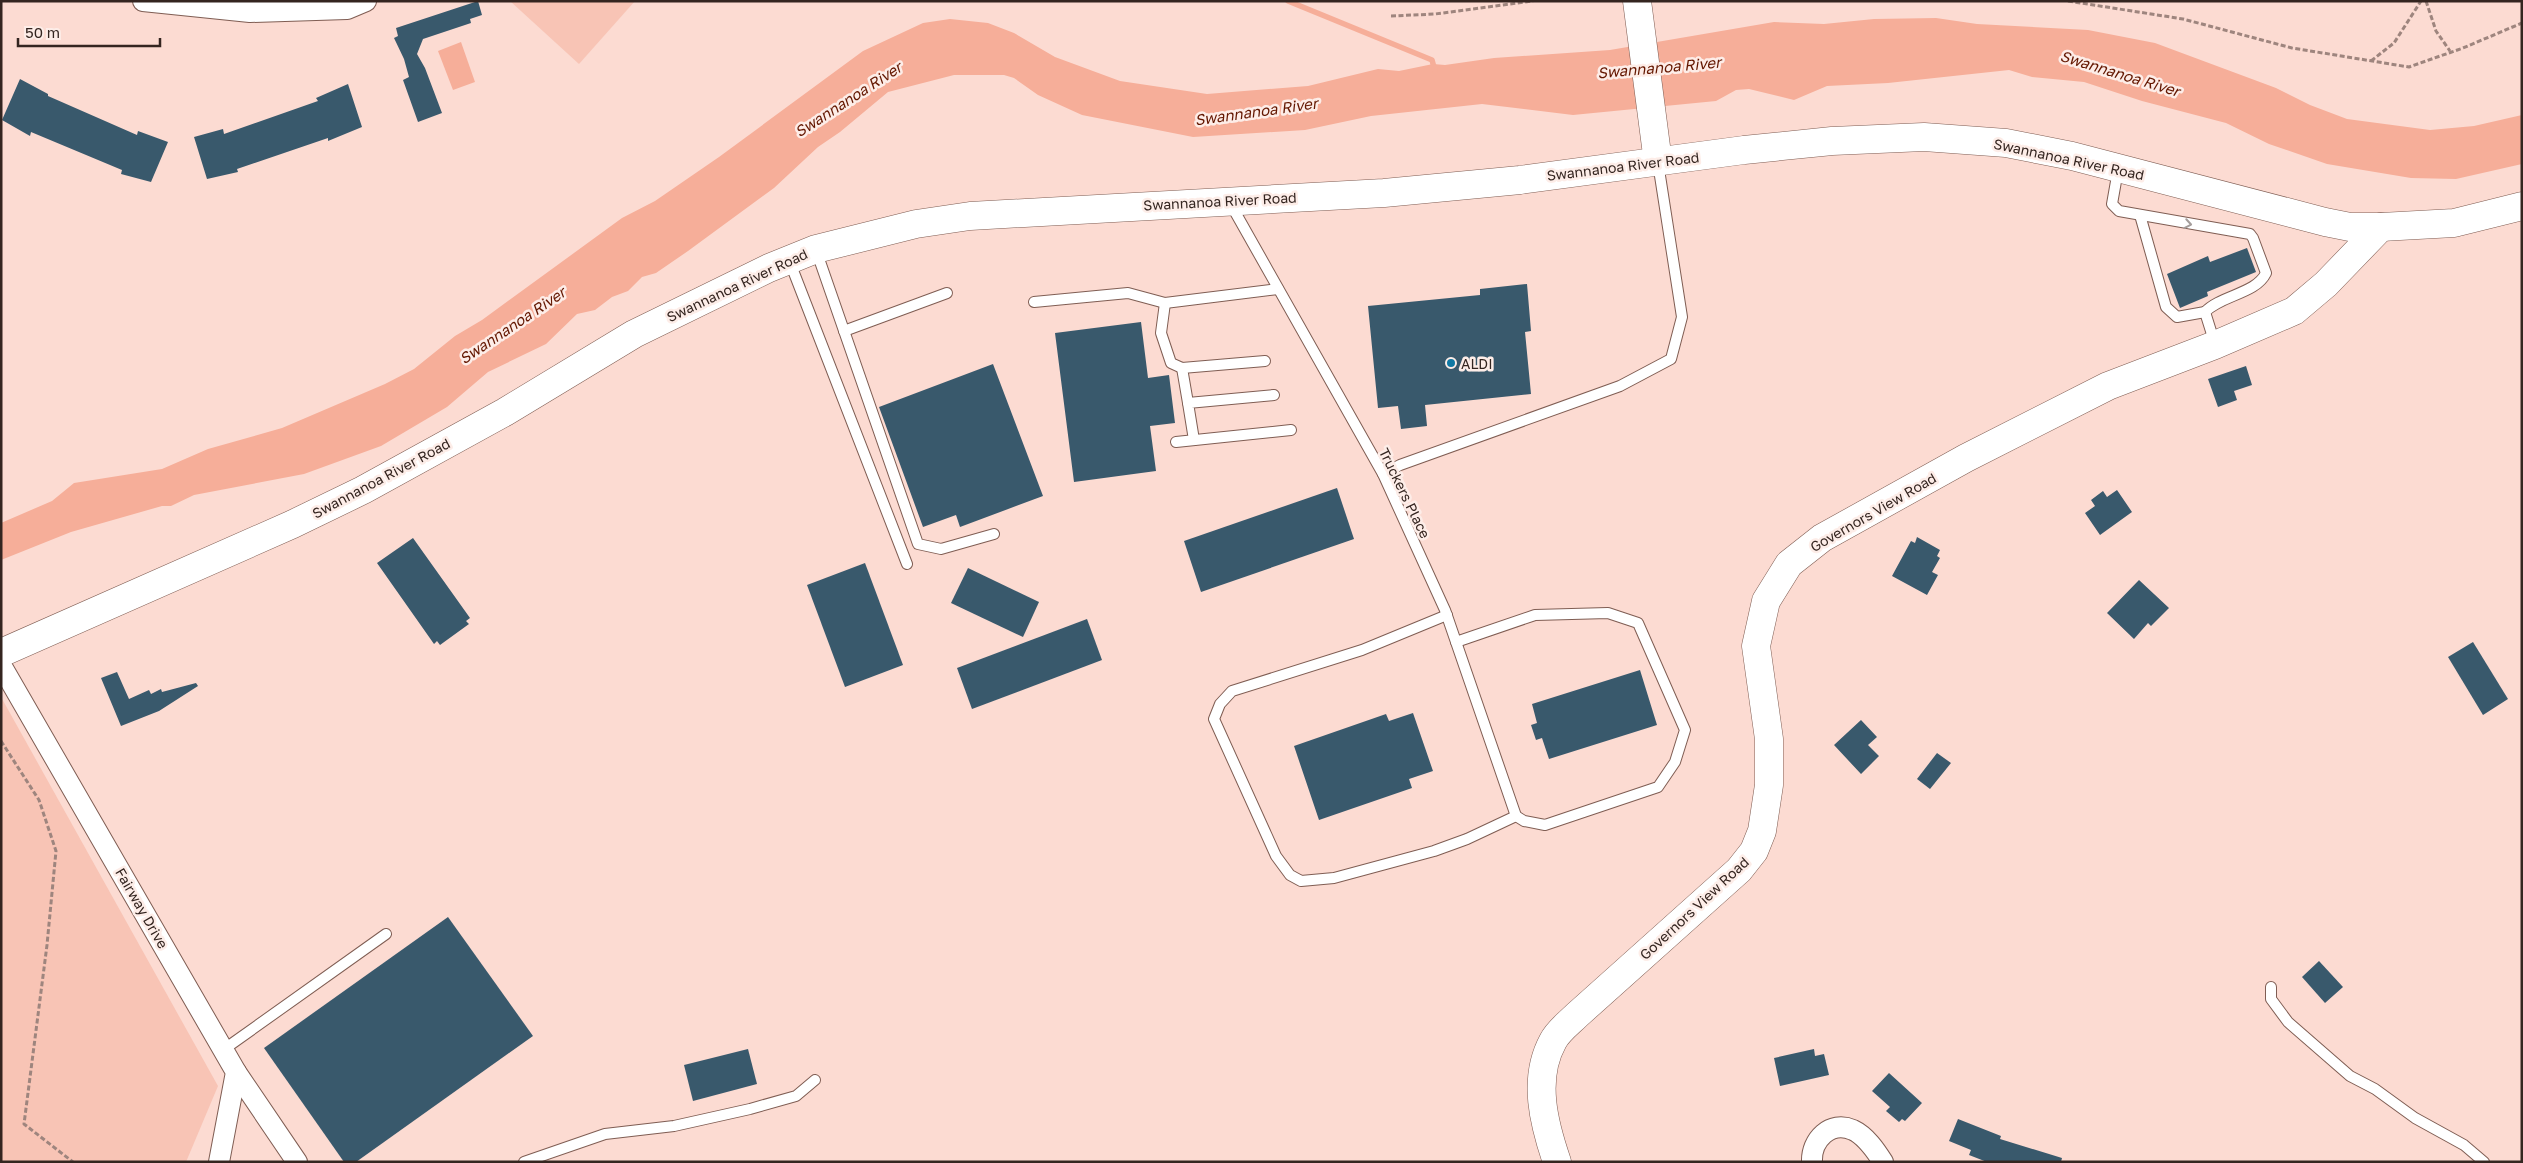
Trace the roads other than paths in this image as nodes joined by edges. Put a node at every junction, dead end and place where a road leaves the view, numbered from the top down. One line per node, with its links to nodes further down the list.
1 (143, 1): 2 (street)
2 (366, 1)
3 (1637, 1): 4 (main road)
4 (1658, 162): 5 (main road, Swannanoa River Road); 6 (main road, Swannanoa River Road); 26 (lane)
5 (2118, 168): 8 (lane); 9 (main road, Swannanoa River Road)
6 (1228, 200): 10 (main road, Swannanoa River Road); 12 (lane, Truckers Place)
7 (2522, 206): 9 (main road, Swannanoa River Road)
8 (2140, 215): 16 (lane); 16 (lane, one-way to 16)
9 (2381, 227): 18 (main road, Governors View Road)
10 (816, 249): 11 (main road, Swannanoa River Road); 17 (lane)
11 (789, 260): 28 (lane); 31 (main road, Swannanoa River Road)
12 (1278, 289): 15 (lane); 26 (lane, Truckers Place)
13 (947, 292): 17 (lane)
14 (1034, 302): 15 (lane)
15 (1165, 304): 20 (lane)
16 (2205, 312): 18 (lane)
17 (844, 331): 27 (lane)
18 (2215, 345): 42 (main road, Governors View Road)
19 (1265, 361): 20 (lane)
20 (1182, 368): 22 (lane)
21 (1274, 395): 22 (lane)
22 (1188, 403): 24 (lane)
23 (1291, 430): 24 (lane)
24 (1194, 440): 25 (lane)
25 (1176, 442)
26 (1383, 474): 29 (lane, Truckers Place)
27 (994, 534)
28 (907, 564)
29 (1447, 615): 30 (lane, Truckers Place); 33 (lane)
30 (1456, 642): 33 (lane, Truckers Place); 33 (lane)
31 (1, 653)
32 (1, 665): 36 (street, Fairway Drive)
33 (1516, 816)
34 (386, 934): 36 (lane)
35 (2270, 986): 45 (lane)
36 (223, 1050): 37 (street, Fairway Drive)
37 (236, 1072): 39 (street); 40 (street, Fairway Drive)
38 (815, 1080): 41 (lane)
39 (219, 1162)
40 (297, 1162)
41 (524, 1162)
42 (1557, 1162)
43 (1812, 1162): 44 (street)
44 (1883, 1162)
45 (2484, 1162)

